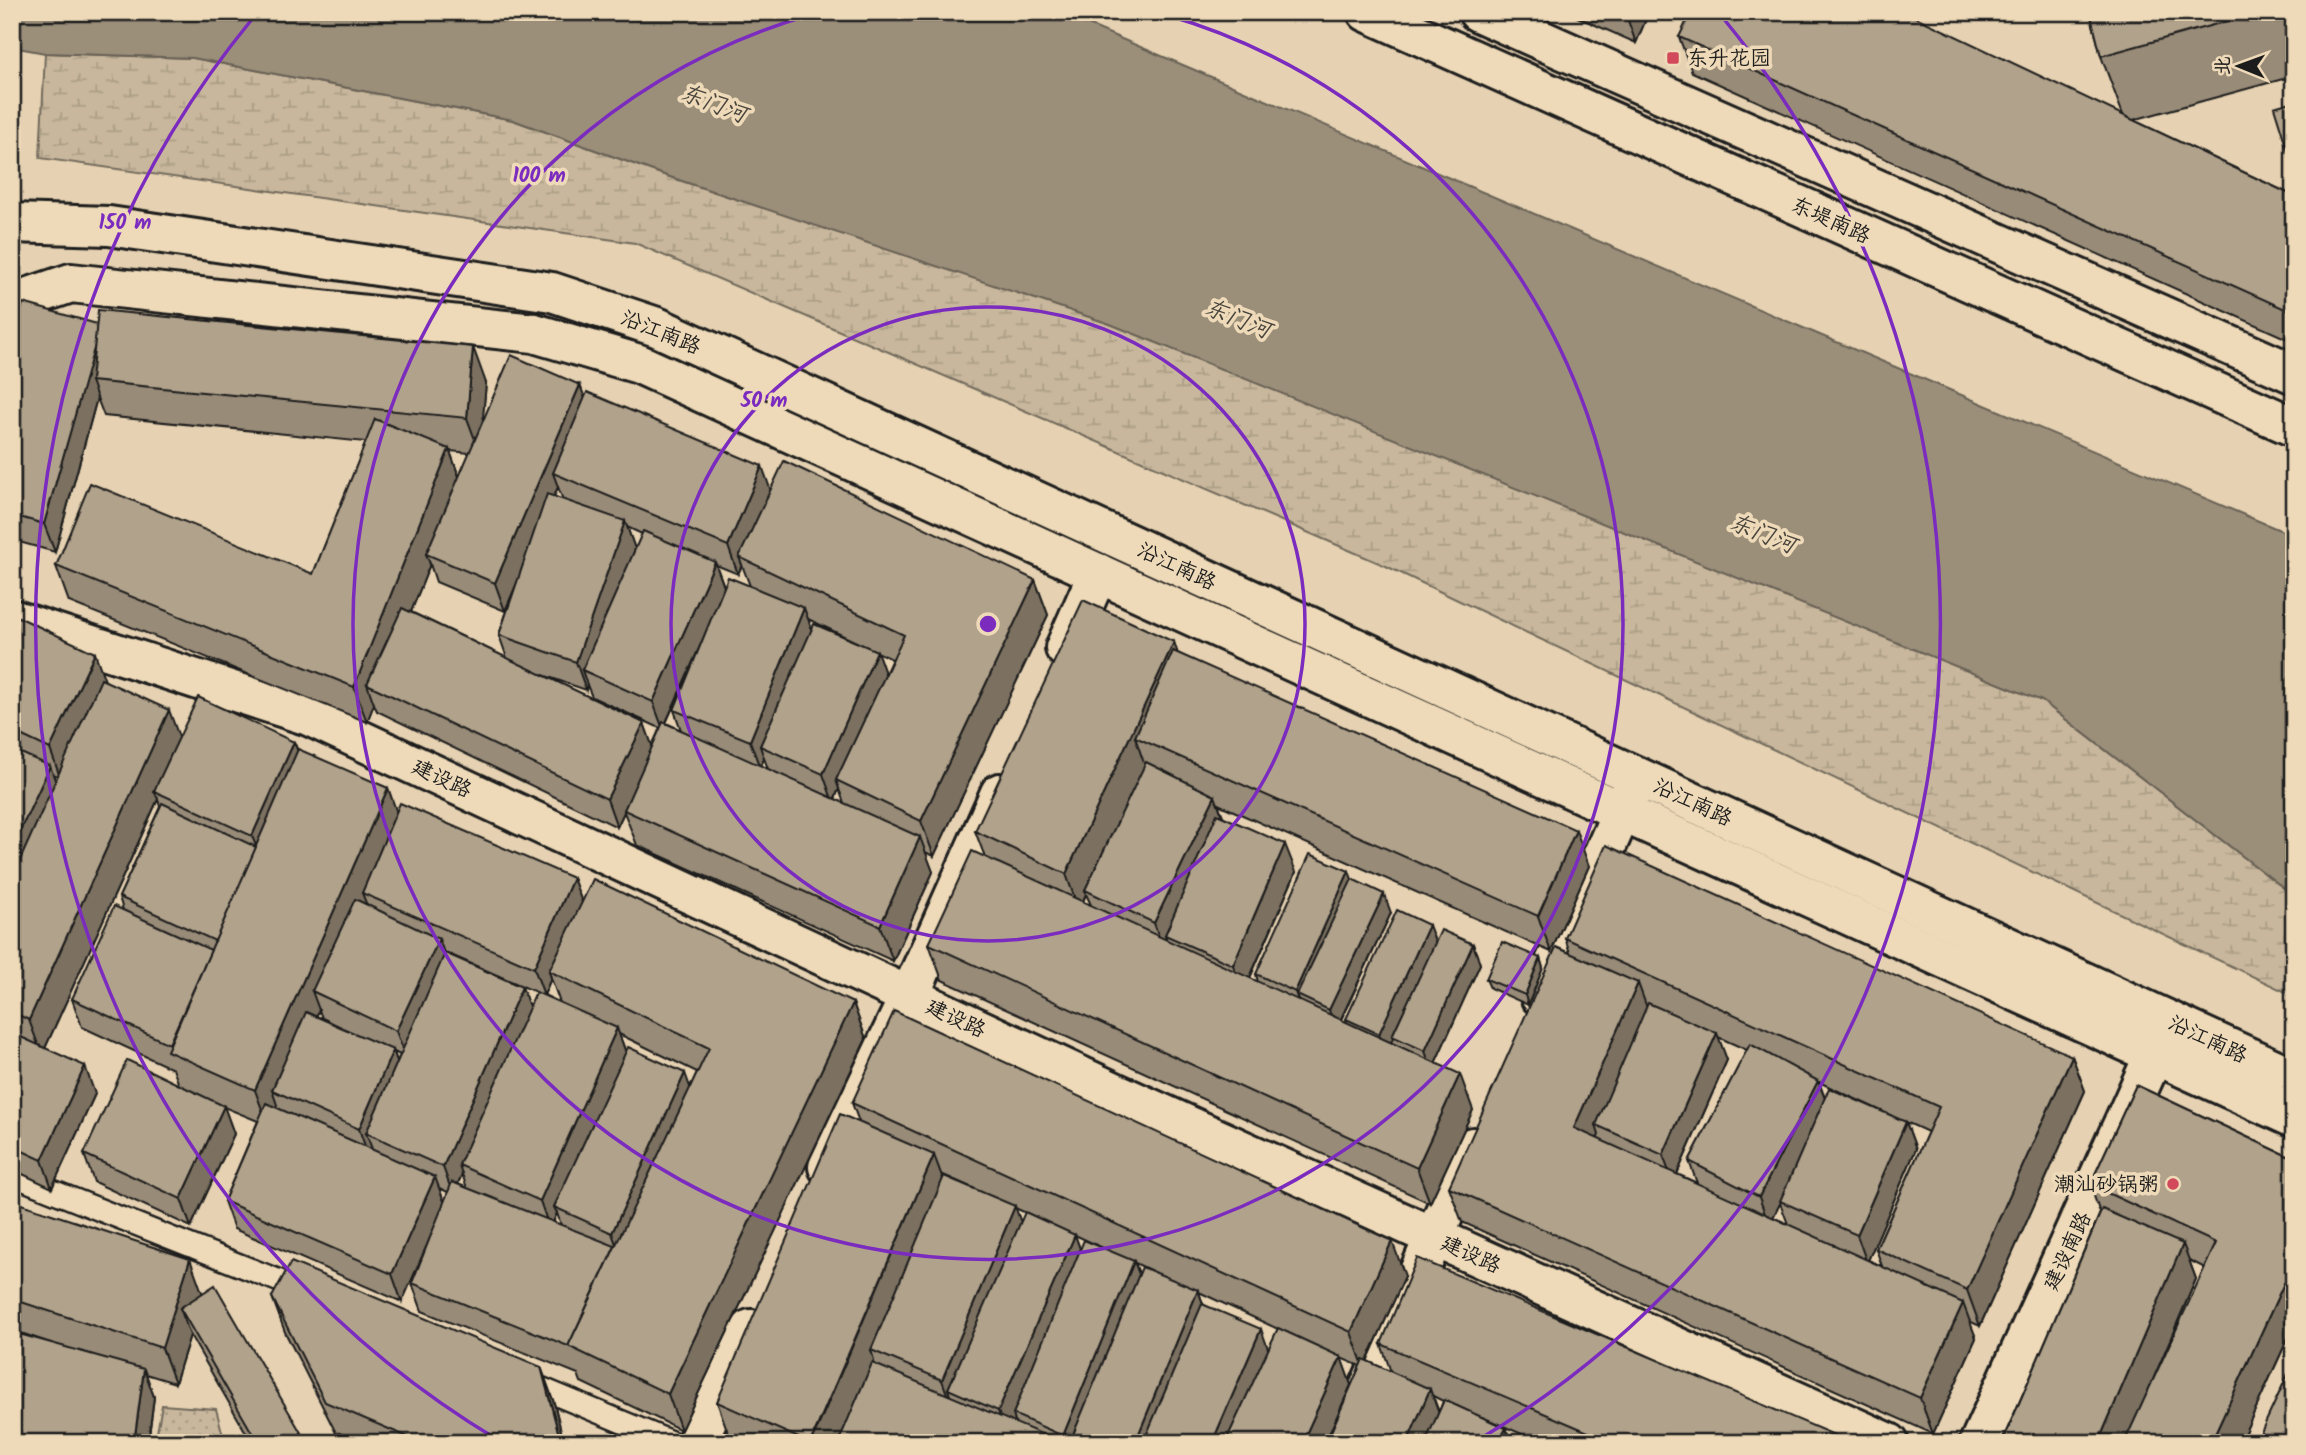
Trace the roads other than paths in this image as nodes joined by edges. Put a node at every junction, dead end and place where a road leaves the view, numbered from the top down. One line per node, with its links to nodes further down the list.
1 (1367, 12): 6 (main road, 东堤南路)
2 (1478, 12): 5 (main road)
3 (12, 223): 11 (main road, 沿江南路)
4 (12, 303): 7 (main road, 沿江南路)
5 (2294, 374)
6 (2294, 427)
7 (1098, 573): 9 (main road); 12 (main road, 沿江南路)
8 (12, 619): 13 (main road, 建设路)
9 (1048, 685)
10 (1015, 760): 13 (main road)
11 (1637, 777): 12 (main road); 14 (main road, 沿江南路)
12 (1621, 811): 15 (main road); 16 (main road, 沿江南路)
13 (909, 997): 21 (main road); 22 (main road, 建设路)
14 (2170, 1021): 16 (main road, 建设南路); 17 (main road, 沿江南路)
15 (1527, 1024)
16 (2156, 1056): 19 (main road, 沿江南路); 30 (main road, 建设南路)
17 (2294, 1078)
18 (1488, 1112): 22 (main road)
19 (2294, 1118)
20 (12, 1175): 24 (lane)
21 (814, 1195)
22 (1433, 1237): 28 (main road); 29 (main road, 建设路)
23 (767, 1294): 27 (main road)
24 (327, 1300)
25 (506, 1374): 26 (lane)
26 (673, 1443)
27 (696, 1443)
28 (1345, 1443)
29 (1889, 1443)
30 (1979, 1443)

